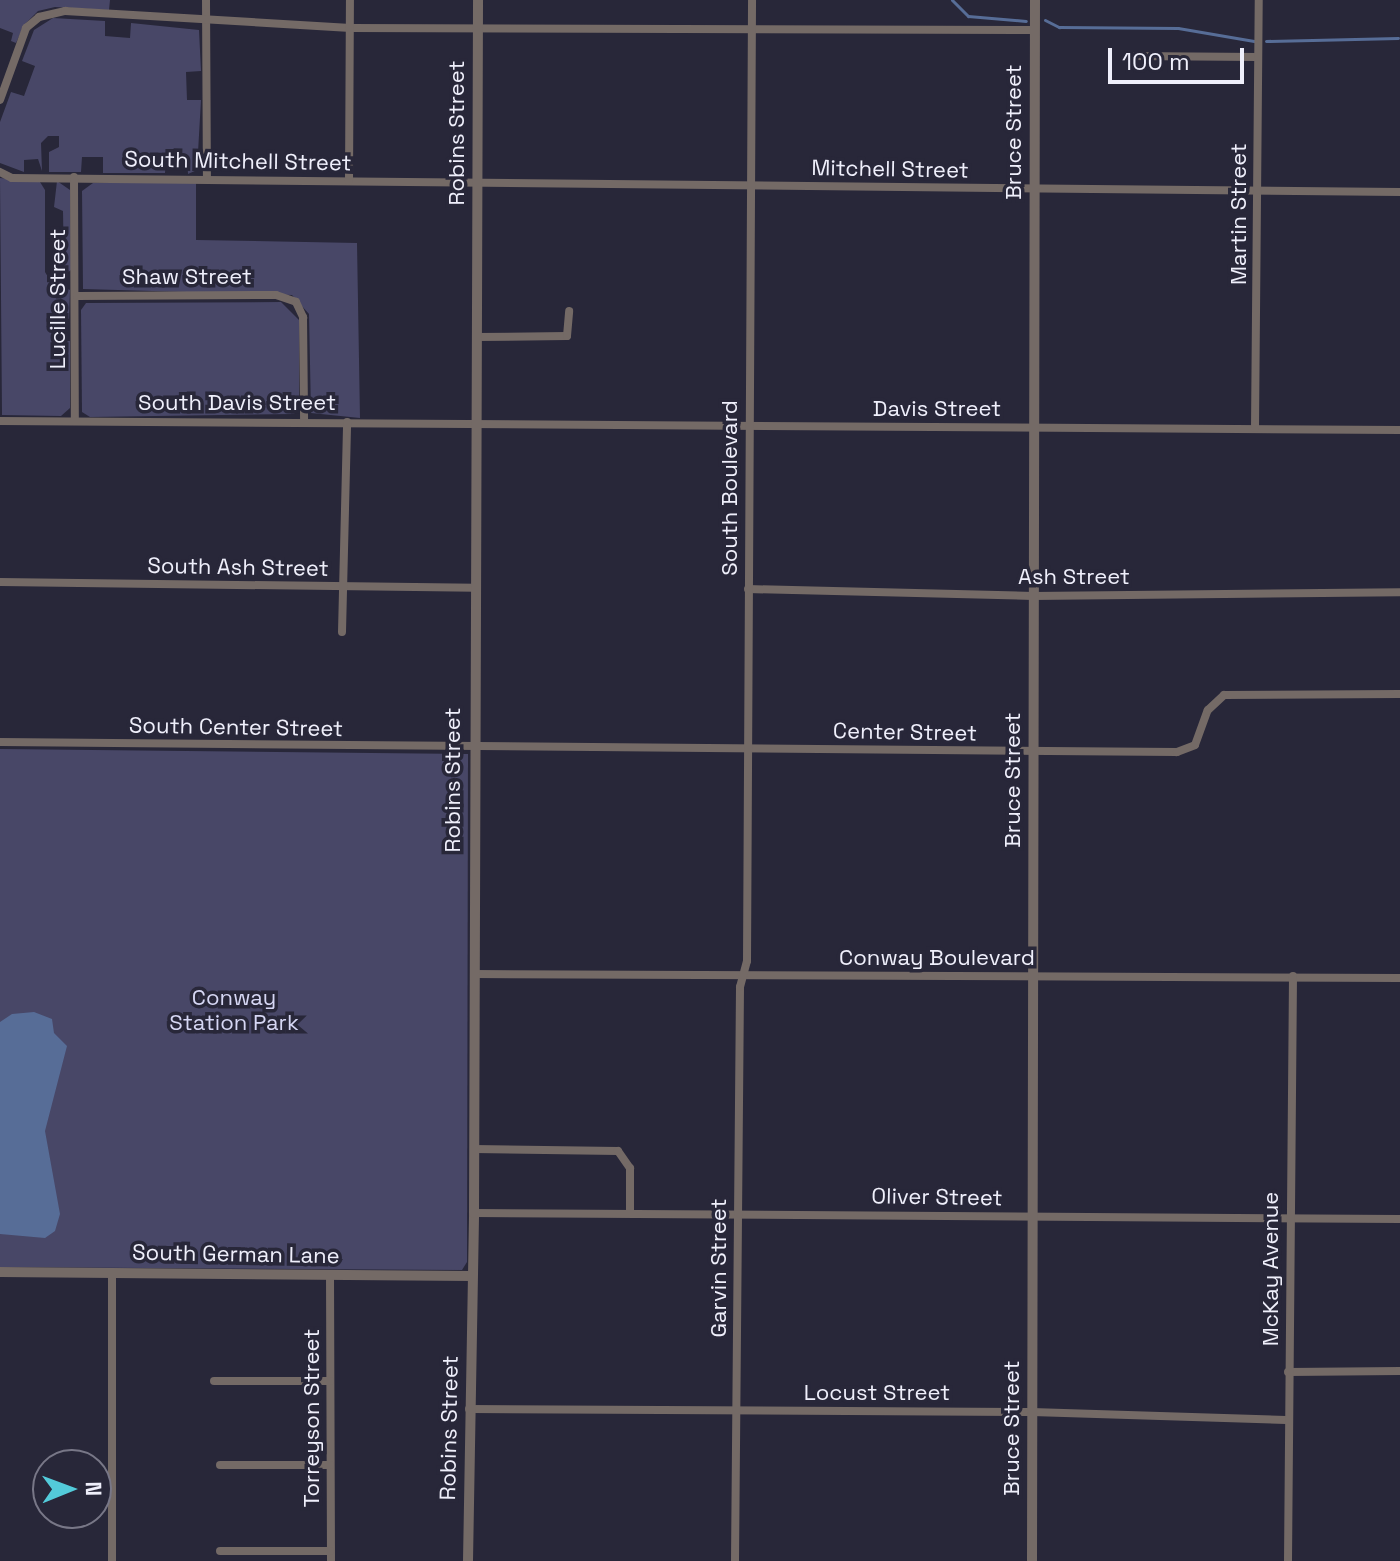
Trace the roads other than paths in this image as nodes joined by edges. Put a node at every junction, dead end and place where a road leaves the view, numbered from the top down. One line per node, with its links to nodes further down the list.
1 (206, 0): 7 (street)
2 (350, 0): 8 (street)
3 (478, 0): 9 (street, Robins Street)
4 (752, 0): 10 (street, South Boulevard)
5 (1035, 0): 11 (street, Bruce Street)
6 (1259, 0): 13 (street, Martin Street)
7 (206, 23): 8 (street); 14 (street); 17 (street)
8 (350, 28): 9 (street); 19 (street)
9 (477, 28): 10 (street); 18 (street, Robins Street)
10 (752, 30): 11 (street); 20 (street, South Boulevard)
11 (1034, 30): 21 (street, Bruce Street)
12 (1130, 56): 13 (street)
13 (1258, 57): 22 (street, Martin Street)
14 (0, 100)
15 (0, 172): 16 (street, South Mitchell Street)
16 (74, 177): 17 (street, South Mitchell Street); 24 (street, Lucille Street)
17 (207, 178): 19 (street, South Mitchell Street)
18 (477, 180): 19 (street, South Mitchell Street); 20 (street, Mitchell Street); 26 (street, Robins Street)
19 (349, 181)
20 (750, 186): 21 (street, Mitchell Street); 32 (street, South Boulevard)
21 (1034, 189): 22 (street, Mitchell Street); 33 (street, Bruce Street)
22 (1256, 191): 23 (street, Mitchell Street); 34 (street, Martin Street)
23 (1400, 192)
24 (77, 296): 27 (street, Shaw Street); 29 (street, Lucille Street)
25 (569, 311): 26 (street)
26 (476, 337): 31 (street, Robins Street)
27 (304, 420): 29 (street, South Davis Street); 30 (street, South Davis Street)
28 (0, 421): 29 (street, South Davis Street)
29 (75, 421)
30 (347, 422): 31 (street, South Davis Street); 37 (street)
31 (474, 423): 32 (street, Davis Street); 38 (street, Robins Street)
32 (747, 426): 33 (street, Davis Street); 39 (street, South Boulevard)
33 (1033, 428): 34 (street, Davis Street); 41 (street, Bruce Street)
34 (1255, 428): 35 (street, Davis Street)
35 (1400, 430)
36 (0, 582): 37 (street, South Ash Street)
37 (343, 587): 38 (street, South Ash Street); 42 (street)
38 (475, 588): 45 (street, Robins Street)
39 (748, 589): 41 (street, Ash Street); 46 (street, South Boulevard)
40 (1400, 592): 41 (street, Ash Street)
41 (1033, 596): 47 (street, Bruce Street)
42 (342, 632)
43 (1400, 694): 47 (street, Center Street)
44 (0, 742): 45 (street, South Center Street)
45 (472, 748): 46 (street, Center Street); 48 (street, Robins Street)
46 (747, 748): 47 (street, Center Street); 49 (street, South Boulevard)
47 (1033, 751): 51 (street, Bruce Street)
48 (474, 974): 49 (street, Conway Boulevard); 53 (street, Robins Street)
49 (743, 975): 51 (street, Conway Boulevard); 54 (street, Garvin Street)
50 (1293, 976): 51 (street, Conway Boulevard); 52 (street, Conway Boulevard); 59 (street, McKay Avenue)
51 (1033, 977): 57 (street, Bruce Street)
52 (1400, 978)
53 (474, 1149): 55 (street, Robins Street); 56 (street)
54 (737, 1212): 56 (street, Oliver Street); 57 (street, Oliver Street); 69 (street, Garvin Street)
55 (474, 1213): 56 (street, Oliver Street); 63 (street, Robins Street)
56 (630, 1213)
57 (1032, 1216): 59 (street, Oliver Street); 70 (street, Bruce Street)
58 (1400, 1219): 59 (street, Oliver Street)
59 (1289, 1221): 65 (street, McKay Avenue)
60 (0, 1272): 61 (street, South German Lane)
61 (112, 1272): 62 (street, South German Lane); 76 (street)
62 (330, 1275): 63 (street, South German Lane); 67 (street, Torreyson Street)
63 (472, 1276): 68 (street, Robins Street)
64 (1400, 1371): 65 (street)
65 (1288, 1372): 71 (street, McKay Avenue)
66 (214, 1381): 67 (street)
67 (330, 1381): 73 (street, Torreyson Street)
68 (469, 1409): 69 (street, Locust Street); 78 (street, Robins Street)
69 (736, 1411): 70 (street, Locust Street); 79 (street, Garvin Street)
70 (1032, 1412): 71 (street, Locust Street); 80 (street, Bruce Street)
71 (1286, 1420): 81 (street, McKay Avenue)
72 (220, 1465): 73 (street)
73 (330, 1465): 75 (street, Torreyson Street)
74 (220, 1551): 75 (street)
75 (330, 1551): 77 (street, Torreyson Street)
76 (112, 1561)
77 (331, 1561)
78 (468, 1561)
79 (735, 1561)
80 (1032, 1561)
81 (1288, 1561)

